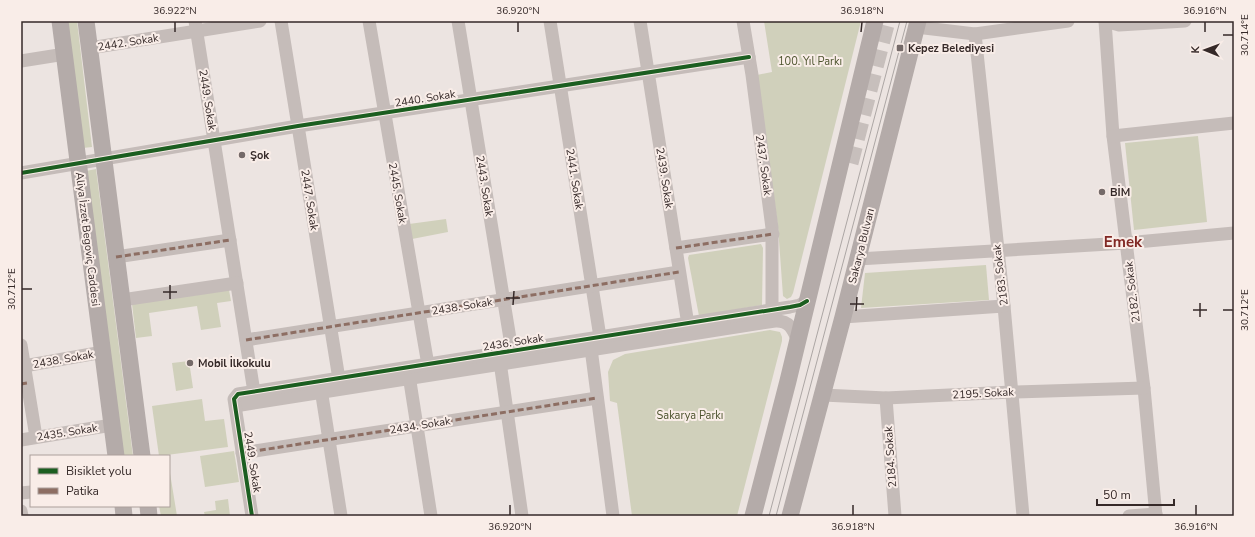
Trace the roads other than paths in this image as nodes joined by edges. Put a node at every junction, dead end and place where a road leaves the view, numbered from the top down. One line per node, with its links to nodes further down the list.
1 (60, 21): 18 (main road, Aliya İzzet Begoviç Caddesi)
2 (86, 21): 17 (main road)
3 (260, 21): 15 (street, 2442. Sokak)
4 (281, 21): 26 (street, 2447. Sokak)
5 (369, 21): 24 (street, 2445. Sokak)
6 (458, 21): 23 (street, 2443. Sokak)
7 (550, 21): 22 (street, 2441. Sokak)
8 (640, 21): 21 (street, 2439. Sokak)
9 (743, 21): 19 (street, 2437. Sokak)
10 (875, 21): 46 (main road)
11 (1068, 21): 16 (street)
12 (1105, 21): 13 (street); 27 (street, 2182. Sokak)
13 (1185, 21)
14 (917, 24): 16 (street); 40 (main road, Sakarya Bulvarı)
15 (196, 26): 17 (street, 2442. Sokak); 28 (street, 2449. Sokak)
16 (975, 34): 38 (street, 2183. Sokak)
17 (90, 48): 29 (main road)
18 (65, 54): 20 (street); 30 (main road, Aliya İzzet Begoviç Caddesi)
19 (749, 57): 21 (street, 2440. Sokak); 34 (street, 2437. Sokak)
20 (21, 61)
21 (648, 72): 22 (street, 2440. Sokak); 37 (street, 2439. Sokak)
22 (560, 86): 23 (street, 2440. Sokak); 43 (street, 2441. Sokak)
23 (471, 100): 24 (street, 2440. Sokak); 45 (street, 2443. Sokak)
24 (384, 113): 26 (street, 2440. Sokak); 49 (street, 2445. Sokak)
25 (1234, 123): 27 (street)
26 (298, 126): 28 (street, 2440. Sokak); 51 (street, 2447. Sokak)
27 (1113, 136): 36 (street, 2182. Sokak)
28 (214, 140): 29 (street, 2440. Sokak); 35 (street, 2449. Sokak)
29 (104, 159): 30 (street, 2440. Sokak); 39 (main road)
30 (78, 163): 32 (street); 58 (main road, Aliya İzzet Begoviç Caddesi)
31 (850, 163): 64 (main road)
32 (21, 173)
33 (1234, 233): 36 (street)
34 (773, 234): 37 (street); 48 (street, 2437. Sokak)
35 (230, 240): 39 (street); 42 (street, 2449. Sokak)
36 (1126, 243): 38 (street); 67 (street, 2182. Sokak)
37 (676, 248): 41 (street, 2439. Sokak)
38 (997, 251): 40 (street); 47 (street, 2183. Sokak)
39 (116, 257): 44 (main road)
40 (858, 260): 50 (main road, Sakarya Bulvarı)
41 (679, 272): 43 (street, 2438. Sokak); 52 (street, 2439. Sokak)
42 (237, 283): 44 (street); 53 (street, 2449. Sokak)
43 (591, 286): 45 (street, 2438. Sokak); 55 (street, 2441. Sokak)
44 (122, 300): 82 (main road)
45 (503, 300): 49 (street, 2438. Sokak); 57 (street, 2443. Sokak)
46 (806, 301): 48 (street, 2436. Sokak); 54 (main road)
47 (1004, 306): 50 (street); 69 (street, 2183. Sokak)
48 (772, 310): 52 (street, 2436. Sokak)
49 (419, 313): 51 (street, 2438. Sokak); 60 (street, 2445. Sokak)
50 (843, 317): 70 (main road, Sakarya Bulvarı)
51 (330, 327): 53 (street, 2438. Sokak); 63 (street, 2447. Sokak)
52 (688, 329): 54 (street, 2436. Sokak); 55 (street, 2436. Sokak)
53 (246, 340): 68 (street, 2449. Sokak)
54 (798, 341): 64 (main road)
55 (593, 342): 57 (street, 2436. Sokak); 59 (street, 2436. Sokak); 71 (street, 2441. Sokak)
56 (21, 345): 61 (street)
57 (512, 351): 59 (street, 2436. Sokak)
58 (103, 352): 61 (street, 2438. Sokak); 75 (main road, Aliya İzzet Begoviç Caddesi)
59 (499, 359): 60 (street, 2436. Sokak); 62 (street, 2436. Sokak); 74 (street)
60 (428, 365): 62 (street, 2436. Sokak)
61 (24, 366): 65 (street)
62 (409, 373): 63 (street, 2436. Sokak); 66 (street, 2436. Sokak); 76 (street)
63 (339, 379): 66 (street, 2436. Sokak)
64 (788, 382): 91 (main road)
65 (24, 384): 77 (street)
66 (321, 387): 68 (street, 2436. Sokak); 73 (street, 2436. Sokak); 79 (street)
67 (1144, 388): 69 (street, 2195. Sokak); 84 (street, 2182. Sokak)
68 (254, 392): 73 (street, 2436. Sokak)
69 (1012, 392): 72 (street, 2195. Sokak); 94 (street, 2183. Sokak)
70 (823, 395): 72 (street, 2195. Sokak); 92 (main road, Sakarya Bulvarı)
71 (597, 398): 74 (street, 2434. Sokak); 90 (street, 2441. Sokak)
72 (886, 398): 93 (street, 2184. Sokak)
73 (237, 406): 80 (street, 2449. Sokak)
74 (507, 412): 76 (street, 2434. Sokak); 89 (street)
75 (112, 425): 77 (street, 2435. Sokak); 81 (main road, Aliya İzzet Begoviç Caddesi)
76 (417, 426): 79 (street, 2434. Sokak); 88 (street)
77 (36, 437): 78 (street, 2435. Sokak)
78 (21, 440)
79 (329, 440): 80 (street, 2434. Sokak); 87 (street)
80 (242, 453): 86 (street, 2449. Sokak)
81 (116, 455)
82 (142, 455)
83 (21, 511): 85 (street)
84 (1156, 515): 95 (street)
85 (22, 516)
86 (252, 516)
87 (341, 516)
88 (431, 516)
89 (522, 516)
90 (613, 516)
91 (753, 516)
92 (790, 516)
93 (895, 516)
94 (1023, 516)
95 (1129, 516)

